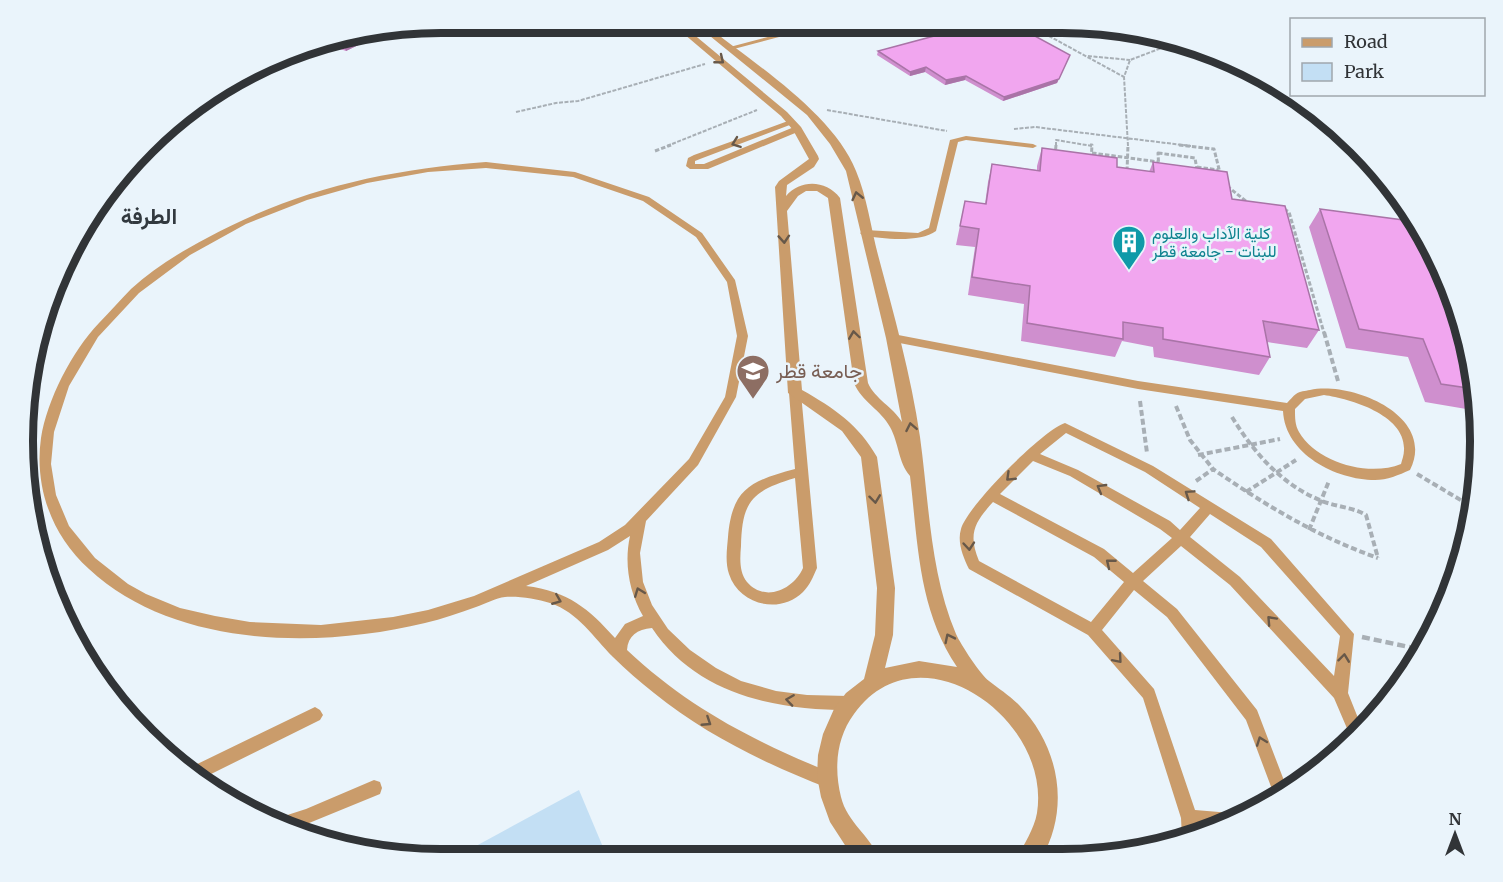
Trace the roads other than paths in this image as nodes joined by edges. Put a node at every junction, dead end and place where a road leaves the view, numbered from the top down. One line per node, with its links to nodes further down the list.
1 (688, 33): 6 (street, one-way to 6)
2 (711, 33): 4 (street)
3 (789, 33): 4 (lane)
4 (730, 48): 5 (street)
5 (756, 69): 6 (street); 10 (street, one-way to 5)
6 (737, 74): 7 (street)
7 (794, 126): 7 (lane, one-way to 7); 9 (street)
8 (1033, 146): 10 (lane)
9 (782, 210): 12 (street, one-way to 12); 16 (street, one-way to 9)
10 (865, 233): 11 (street)
11 (893, 338): 13 (lane); 16 (street, one-way to 11)
12 (795, 393): 15 (lane); 26 (street, one-way to 26)
13 (1289, 408): 13 (lane)
14 (1032, 456): 17 (lane, one-way to 17); 18 (lane, one-way to 14); 20 (lane, one-way to 14)
15 (801, 472): 15 (lane)
16 (920, 478): 27 (street, one-way to 16)
17 (992, 495): 21 (lane, one-way to 17); 24 (lane, one-way to 24)
18 (1208, 507): 20 (lane); 28 (lane, one-way to 18)
19 (642, 517): 22 (lane); 22 (lane); 23 (lane, one-way to 19)
20 (1181, 538): 21 (lane); 28 (lane, one-way to 20)
21 (1134, 581): 24 (lane); 34 (lane, one-way to 21)
22 (500, 592): 25 (lane, one-way to 25)
23 (656, 622): 25 (lane); 29 (lane, one-way to 23)
24 (1093, 630): 36 (lane, one-way to 36)
25 (619, 652): 33 (lane, one-way to 33)
26 (872, 684): 27 (street); 29 (street)
27 (981, 687): 41 (street)
28 (1340, 693): 31 (lane)
29 (848, 703): 33 (street)
30 (315, 715): 32 (lane)
31 (1353, 726)
32 (201, 770)
33 (828, 780): 40 (street)
34 (1278, 786)
35 (374, 788): 38 (lane)
36 (1189, 818): 37 (lane); 39 (lane)
37 (1213, 820)
38 (293, 821)
39 (1190, 828)
40 (861, 849)
41 (1033, 849)

